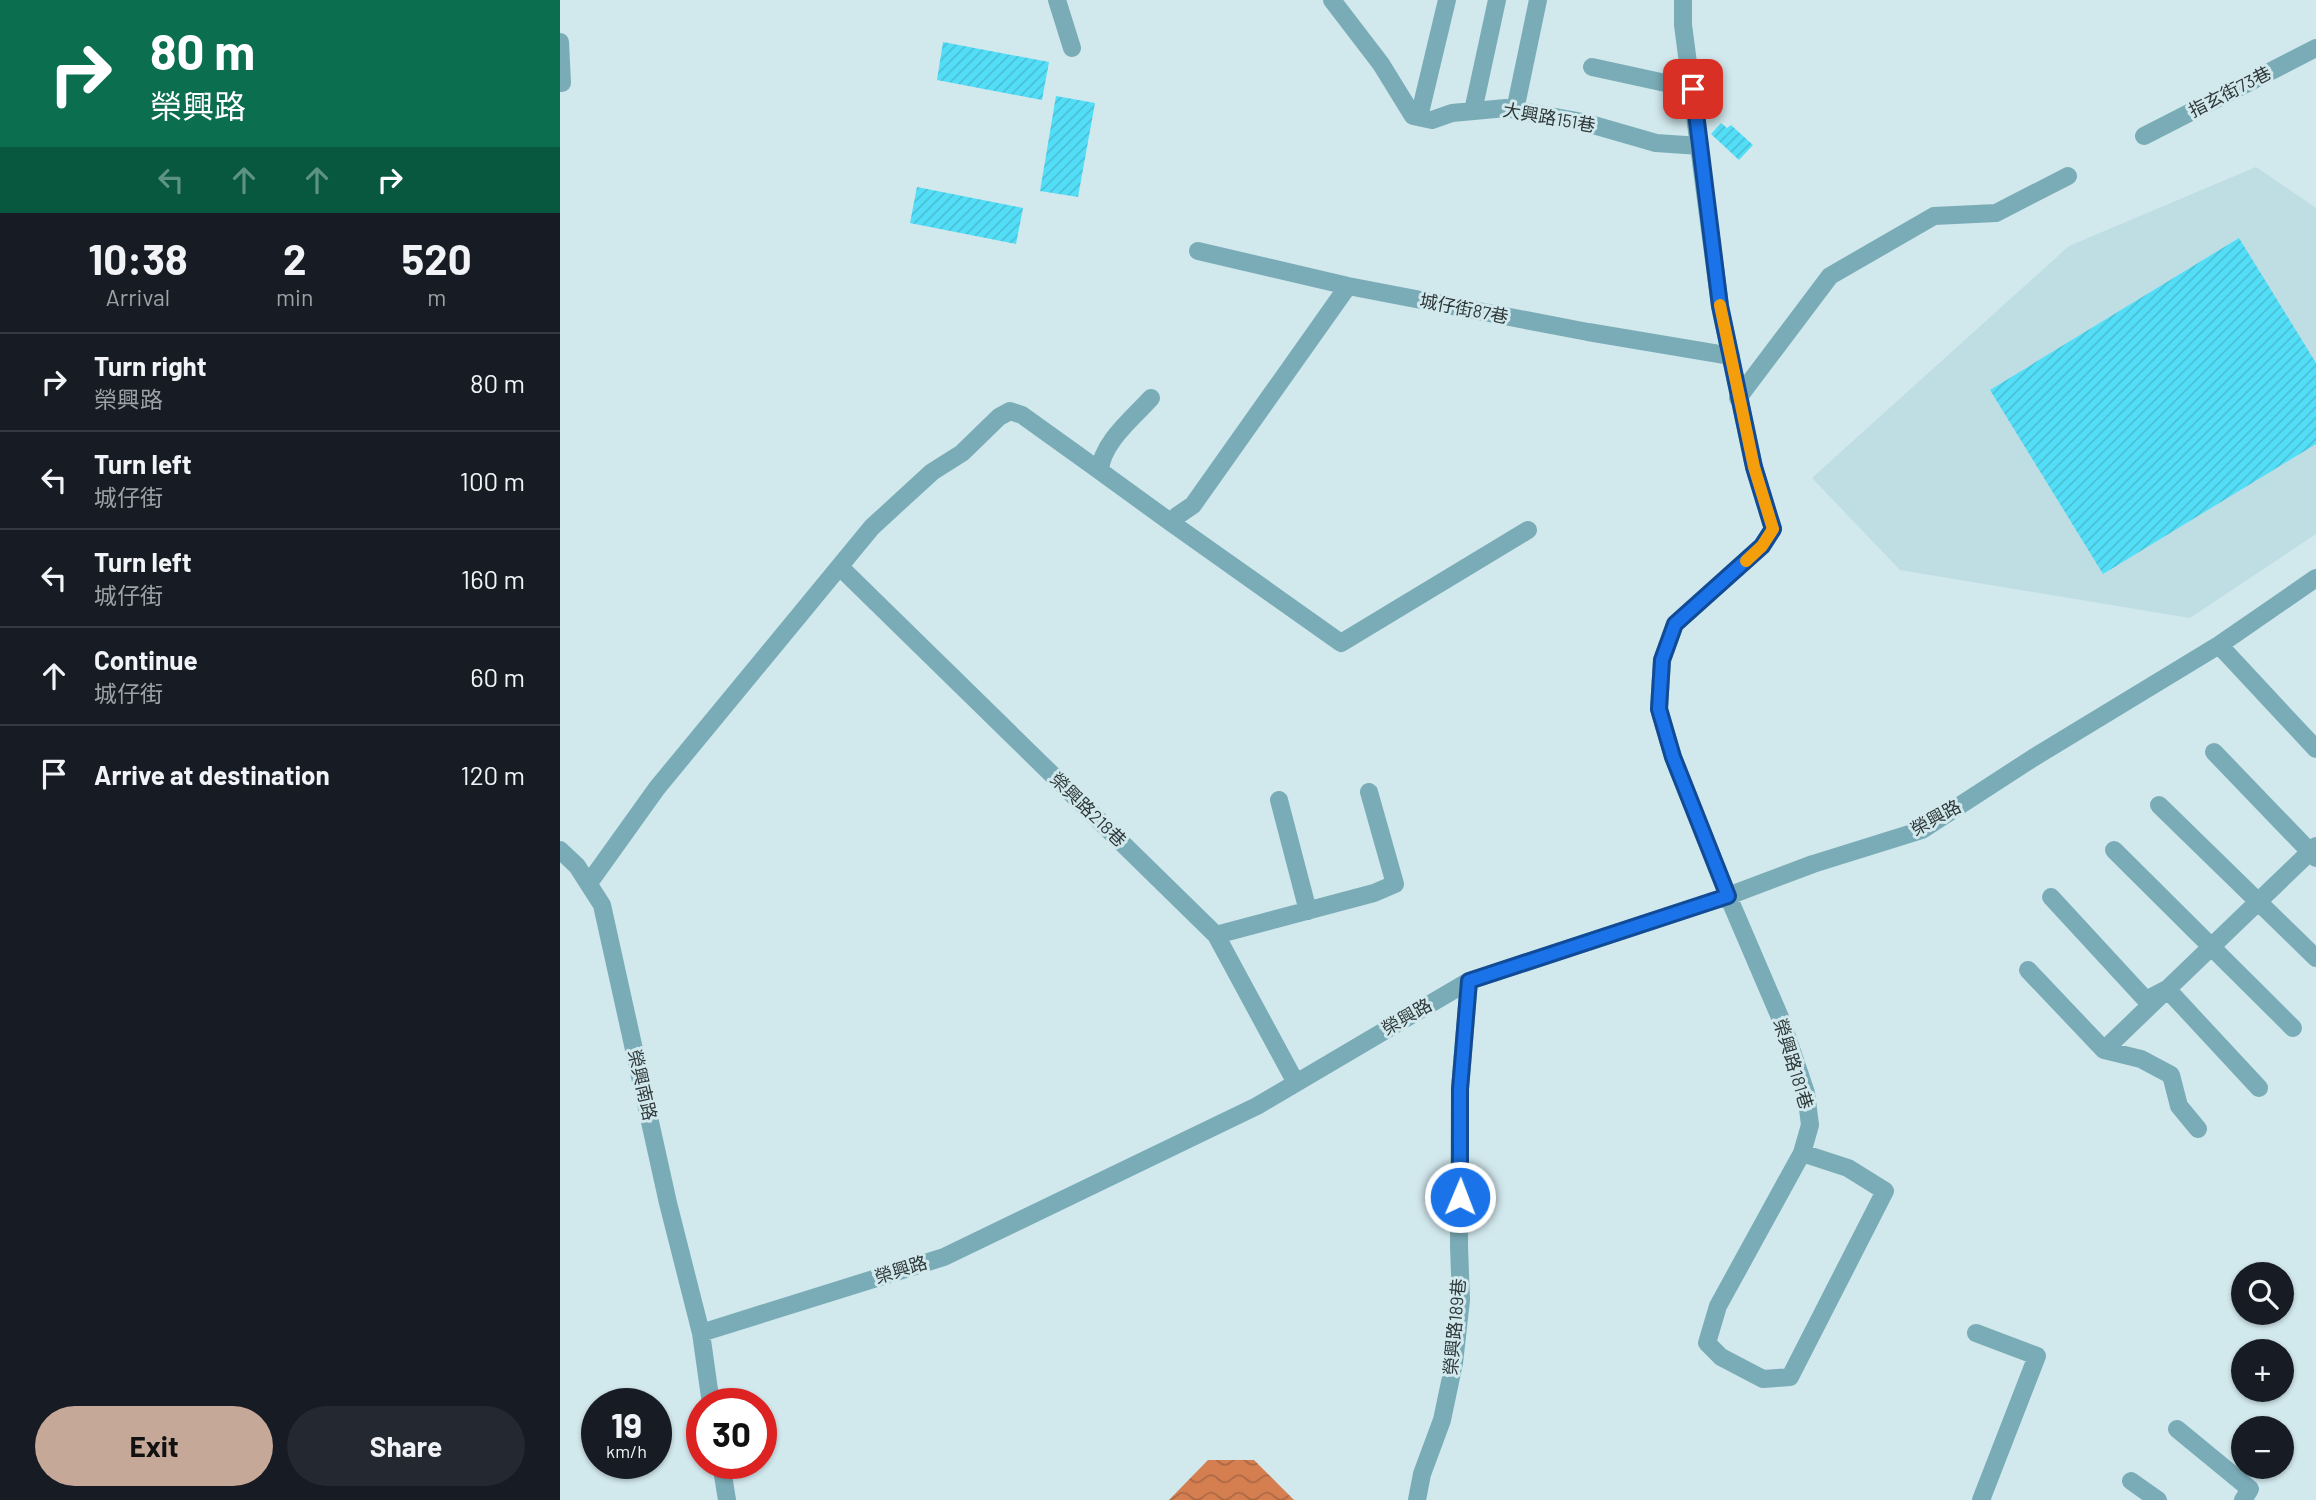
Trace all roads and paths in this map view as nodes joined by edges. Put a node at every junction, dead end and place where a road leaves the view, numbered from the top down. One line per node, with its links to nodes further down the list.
1 (1057, 0): 8 (street)
2 (1332, 0): 15 (street)
3 (1447, 0): 15 (street)
4 (1497, 0): 14 (street)
5 (1538, 0): 13 (street)
6 (1683, 0): 12 (street)
7 (560, 42): 11 (street)
8 (1072, 48)
9 (2316, 48): 16 (street, 指玄街73巷)
10 (1592, 67): 12 (street)
11 (562, 83)
12 (1693, 89): 17 (street)
13 (1515, 110): 14 (street, 大興路151巷); 17 (street, 大興路151巷)
14 (1473, 111): 15 (street, 大興路151巷)
15 (1419, 117)
16 (2144, 136)
17 (1700, 146): 21 (street)
18 (2068, 176): 21 (street)
19 (1198, 251): 20 (street, 城仔街87巷)
20 (1348, 286): 21 (street, 城仔街87巷); 24 (street)
21 (1735, 379): 38 (street, 榮興路181巷)
22 (1151, 398): 23 (street)
23 (1100, 471): 24 (street); 26 (street)
24 (1172, 524): 25 (street)
25 (1528, 530)
26 (840, 567): 37 (street); 42 (street, 榮興路218巷)
27 (2316, 578): 28 (street, 榮興路)
28 (2218, 645): 29 (street); 38 (street, 榮興路)
29 (2316, 749)
30 (2214, 752): 36 (street)
31 (1369, 792): 41 (street)
32 (1279, 800): 41 (street)
33 (2159, 804): 40 (street)
34 (560, 850): 37 (street, 榮興南路)
35 (2114, 850): 43 (street)
36 (2314, 852): 40 (street)
37 (589, 883): 54 (street, 榮興南路)
38 (1728, 896): 46 (street, 榮興路); 53 (street, 榮興路181巷)
39 (2051, 897): 47 (street)
40 (2257, 902): 43 (street); 44 (street)
41 (1308, 911): 42 (street)
42 (1216, 935): 50 (street, 榮興路218巷)
43 (2212, 946): 47 (street); 48 (street)
44 (2316, 958)
45 (2028, 970): 49 (street)
46 (1469, 981): 50 (street, 榮興路); 61 (street, 榮興路189巷)
47 (2167, 989): 49 (street); 51 (street)
48 (2293, 1028)
49 (2104, 1050): 52 (street)
50 (1296, 1083): 54 (street, 榮興路)
51 (2259, 1088)
52 (2198, 1129)
53 (1802, 1153): 53 (street, 榮興路181巷)
54 (701, 1333): 56 (street)
55 (1976, 1333): 62 (street)
56 (709, 1388)
57 (2178, 1429): 64 (street)
58 (724, 1479): 60 (street)
59 (2131, 1481): 63 (street)
60 (727, 1500)
61 (1418, 1500)
62 (1981, 1500)
63 (2158, 1500)
64 (2243, 1500)

